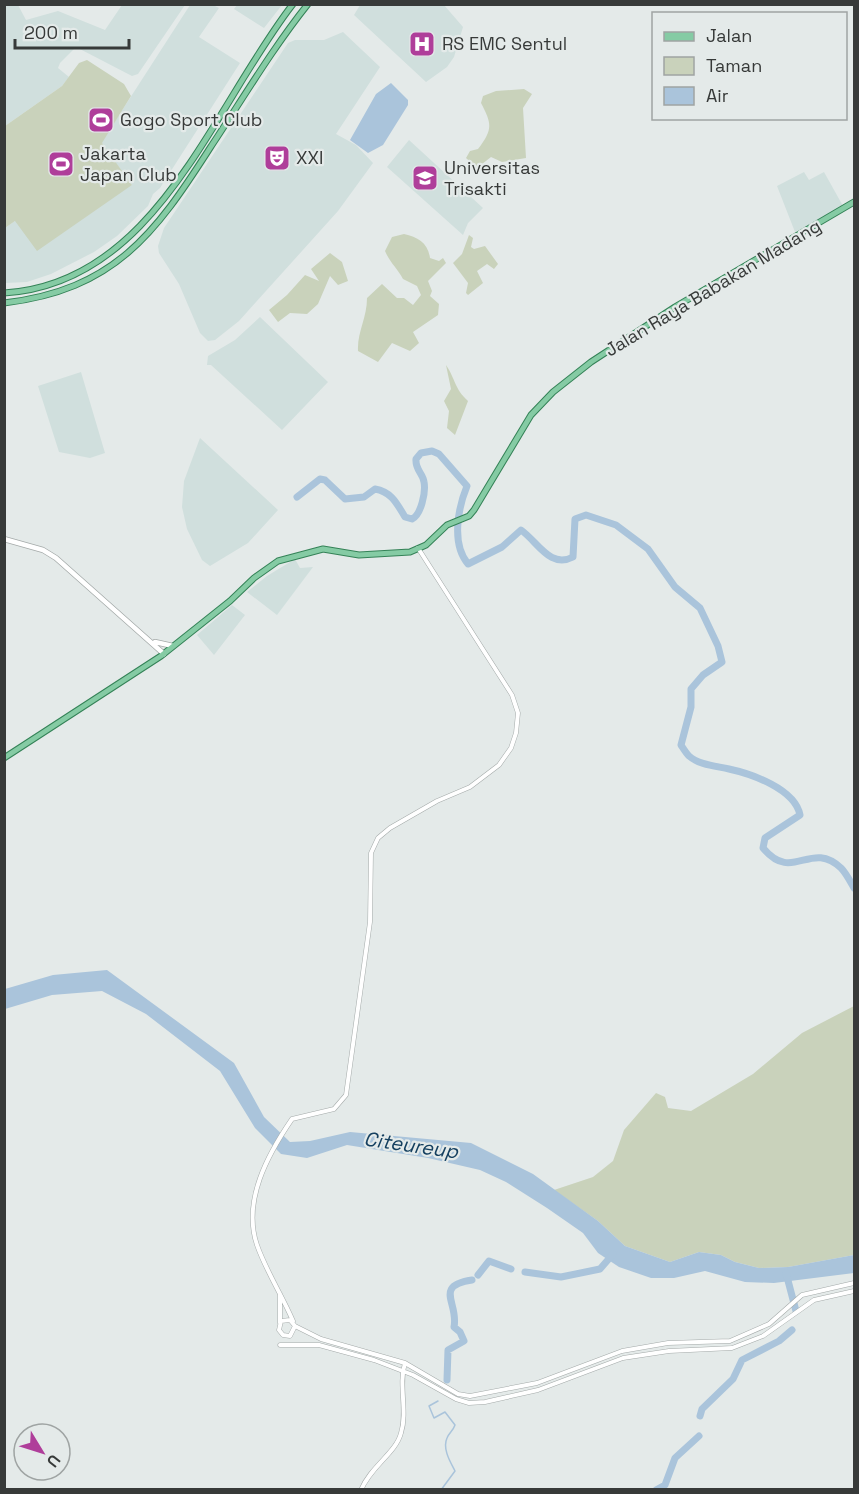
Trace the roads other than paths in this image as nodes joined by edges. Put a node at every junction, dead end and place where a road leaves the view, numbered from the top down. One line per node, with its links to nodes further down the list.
1 (292, 4): 4 (main road)
2 (308, 4): 5 (main road)
3 (855, 202): 13 (main road, Jalan Raya Babakan Madang)
4 (137, 231): 5 (main road); 6 (main road)
5 (146, 238): 7 (main road)
6 (130, 239): 7 (main road); 8 (main road)
7 (137, 246): 10 (main road)
8 (34, 289): 9 (main road); 10 (main road)
9 (4, 293)
10 (35, 298): 11 (main road)
11 (4, 303)
12 (4, 539): 14 (main road)
13 (418, 548): 15 (main road); 19 (street)
14 (153, 641): 15 (main road); 16 (main road)
15 (173, 646): 16 (main road)
16 (164, 654): 17 (main road)
17 (4, 758)
18 (855, 1283): 25 (street)
19 (280, 1290): 21 (street); 22 (street)
20 (855, 1291): 26 (street)
21 (292, 1321): 22 (street); 23 (street)
22 (280, 1323): 23 (street)
23 (296, 1326): 25 (street)
24 (280, 1345): 26 (street)
25 (405, 1363): 26 (street)
26 (402, 1371): 27 (street)
27 (361, 1490)

